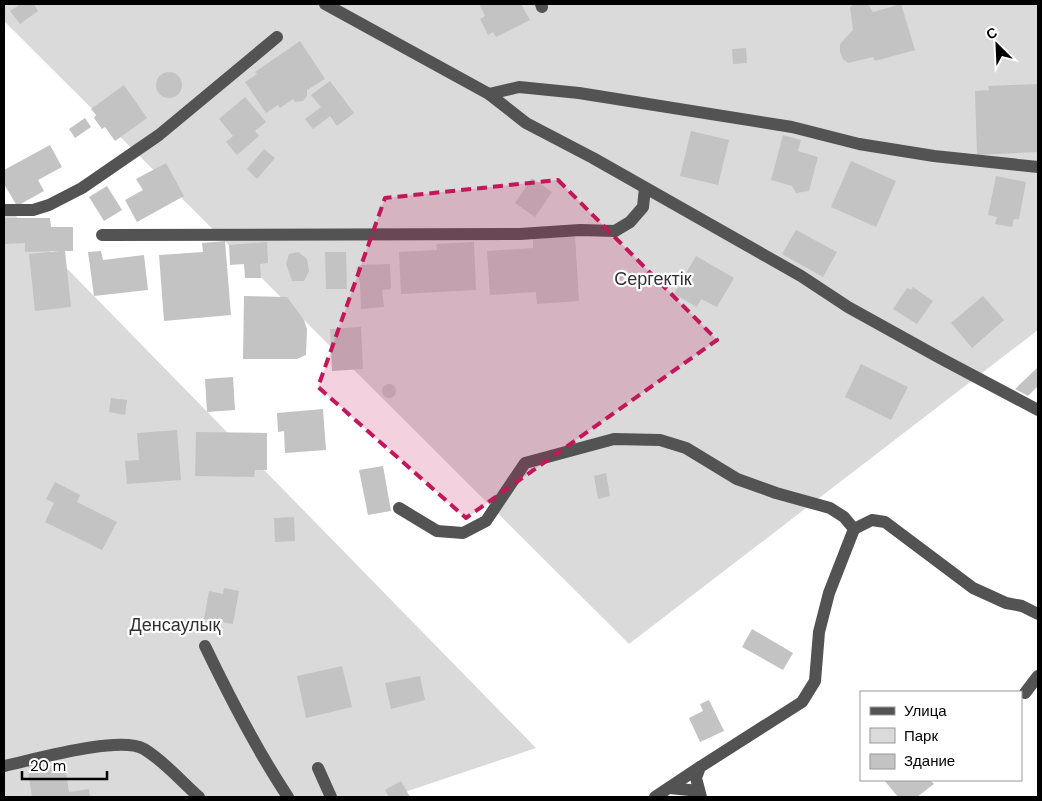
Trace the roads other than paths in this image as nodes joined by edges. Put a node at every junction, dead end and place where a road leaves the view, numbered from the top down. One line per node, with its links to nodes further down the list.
1 (325, 4): 3 (street)
2 (277, 38): 6 (street)
3 (489, 94): 4 (street); 5 (street)
4 (1038, 167)
5 (645, 188): 7 (street); 8 (street)
6 (4, 210)
7 (102, 236)
8 (1038, 410)
9 (399, 508): 10 (street)
10 (854, 529): 11 (street); 16 (street)
11 (1038, 614)
12 (205, 646): 21 (street)
13 (1038, 676): 14 (street)
14 (1026, 692)
15 (4, 766): 20 (street)
16 (700, 767): 18 (street); 19 (street)
17 (318, 768): 22 (street)
18 (670, 788): 19 (street); 23 (street)
19 (700, 794)
20 (198, 797)
21 (288, 797)
22 (331, 797)
23 (654, 797)

